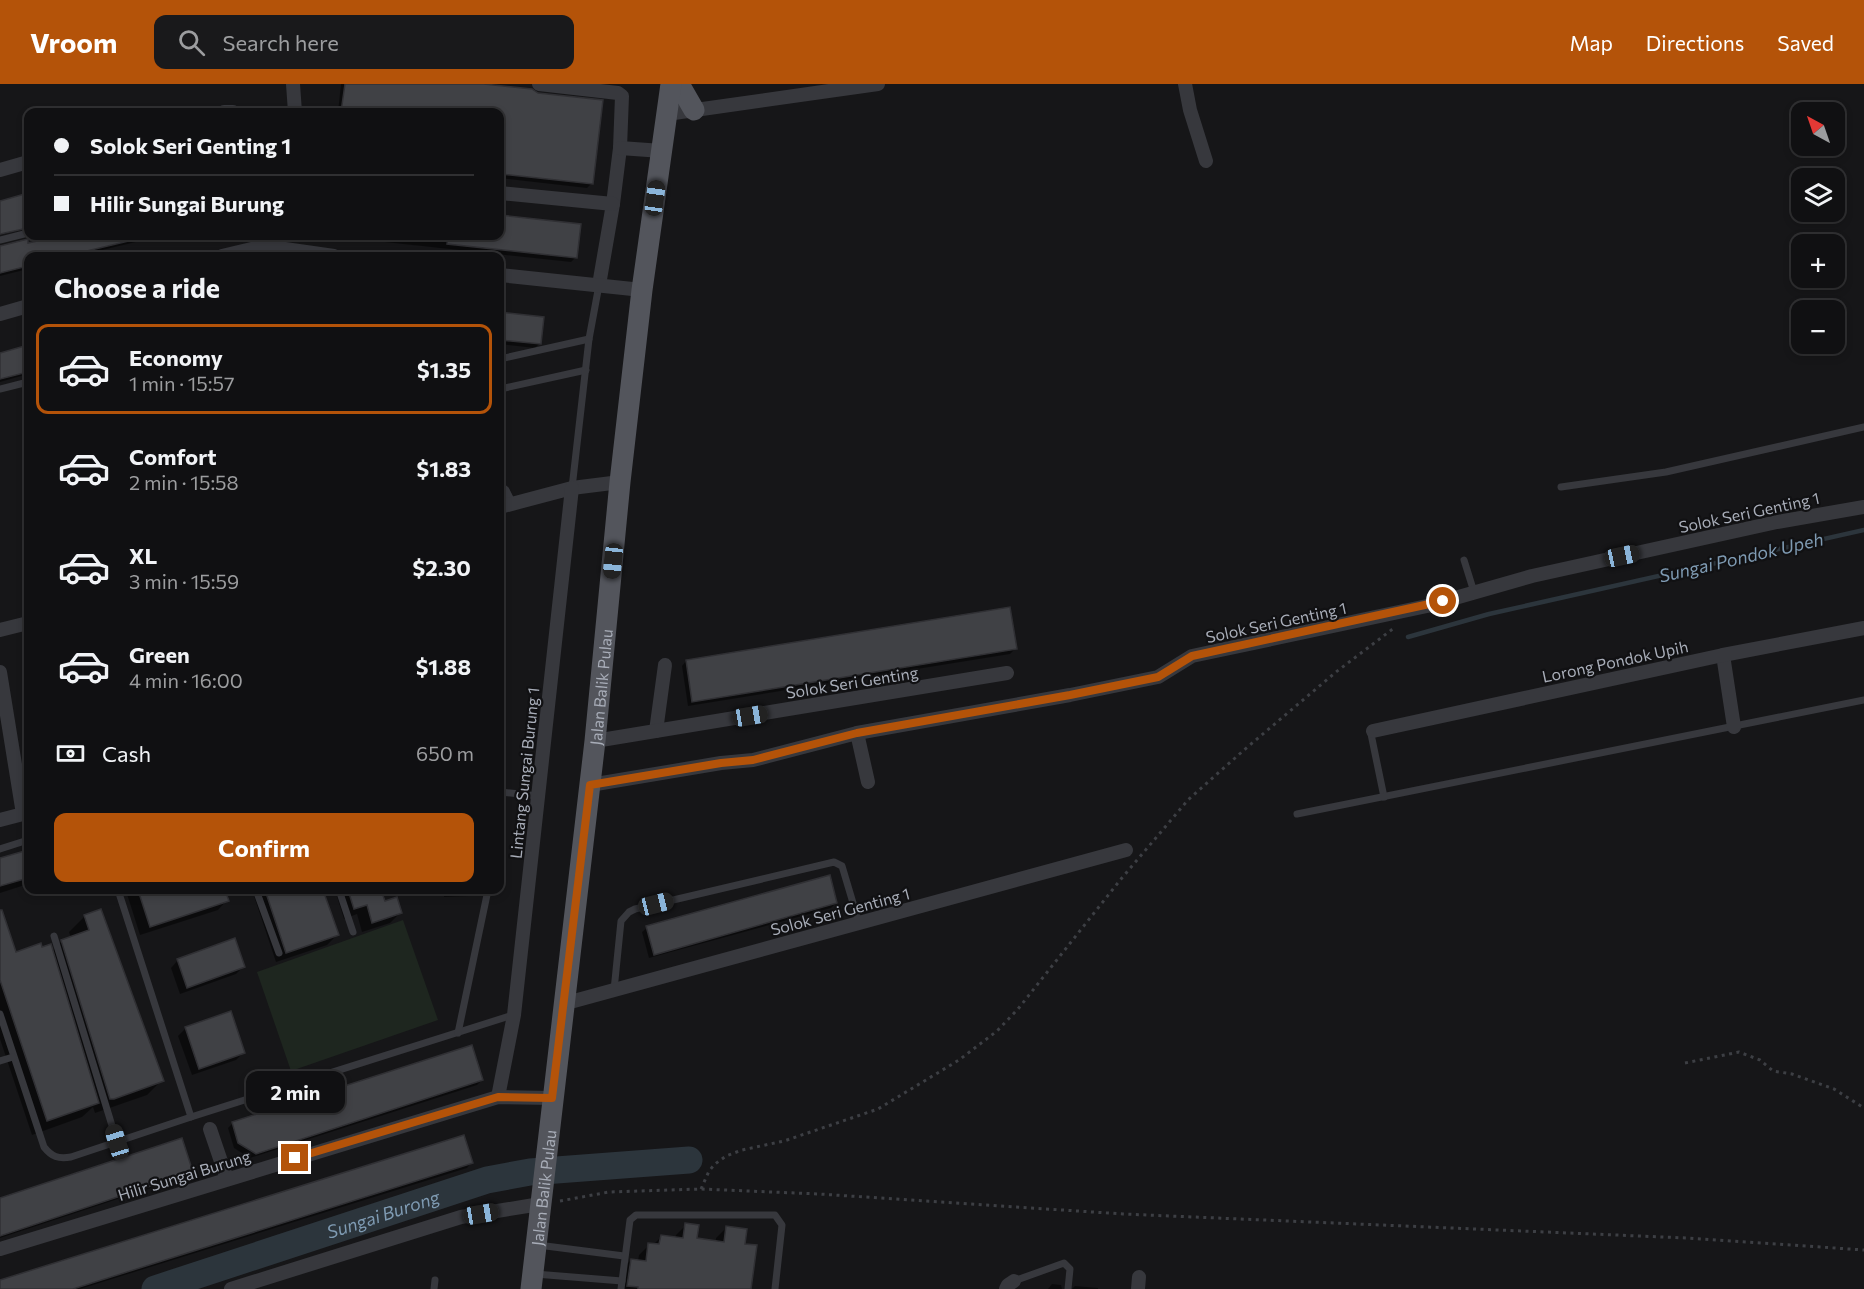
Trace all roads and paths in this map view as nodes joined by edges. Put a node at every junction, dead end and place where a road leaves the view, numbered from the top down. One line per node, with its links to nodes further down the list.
1 (293, 84): 7 (street)
2 (539, 84): 10 (street)
3 (671, 84): 9 (main road, Jalan Balik Pulau)
4 (679, 84): 8 (main road)
5 (878, 84): 8 (street)
6 (1185, 84): 12 (street)
7 (295, 108)
8 (694, 110): 9 (street)
9 (667, 114): 11 (main road, Jalan Balik Pulau)
10 (620, 147): 11 (street); 16 (street)
11 (662, 151): 24 (main road, Jalan Balik Pulau)
12 (1206, 162)
13 (24, 163): 14 (street)
14 (0, 170)
15 (504, 193): 16 (street)
16 (613, 204): 23 (street)
17 (24, 234): 18 (lane)
18 (0, 240)
19 (265, 246): 20 (street); 21 (street)
20 (239, 252)
21 (306, 252)
22 (504, 275): 23 (street)
23 (599, 285): 24 (street); 27 (lane)
24 (642, 290): 34 (main road, Jalan Balik Pulau)
25 (24, 307): 26 (street)
26 (0, 314)
27 (589, 339): 28 (lane); 29 (lane)
28 (504, 358)
29 (586, 370): 31 (lane); 37 (lane)
30 (24, 383): 32 (lane)
31 (504, 388)
32 (0, 389)
33 (1864, 427): 35 (lane)
34 (620, 482): 37 (street); 56 (main road, Jalan Balik Pulau)
35 (1561, 487)
36 (504, 488): 38 (lane)
37 (572, 488): 38 (street); 60 (street, Lintang Sungai Burung 1)
38 (506, 506)
39 (1864, 507): 41 (street, Solok Seri Genting 1)
40 (1464, 560): 41 (lane)
41 (1474, 592): 55 (street, Solok Seri Genting 1)
42 (1402, 623): 92 (path)
43 (24, 624): 45 (street)
44 (1864, 628): 46 (street, Lorong Pondok Upih)
45 (0, 630)
46 (1723, 655): 52 (street); 54 (street, Lorong Pondok Upih)
47 (665, 665): 53 (street)
48 (0, 672): 50 (street)
49 (1007, 673): 53 (street, Solok Seri Genting)
50 (2, 696): 62 (street)
51 (1864, 700): 52 (lane)
52 (1734, 727): 61 (lane)
53 (656, 731): 56 (street, Solok Seri Genting)
54 (1373, 731): 61 (lane)
55 (857, 733): 57 (street); 58 (street, Solok Seri Genting 1)
56 (595, 741): 58 (main road, Jalan Balik Pulau)
57 (868, 782)
58 (590, 785): 78 (main road, Jalan Balik Pulau)
59 (504, 792): 60 (lane)
60 (539, 796): 80 (street, Lintang Sungai Burung 1)
61 (1384, 797): 64 (lane)
62 (24, 803)
63 (24, 814): 65 (street)
64 (1297, 814)
65 (0, 820)
66 (24, 841): 67 (lane)
67 (0, 849)
68 (1126, 850): 73 (street, Solok Seri Genting 1)
69 (119, 894): 88 (lane)
70 (257, 894): 76 (lane)
71 (340, 894): 74 (lane)
72 (487, 894): 81 (lane)
73 (860, 923): 77 (street, Solok Seri Genting 1); 77 (lane)
74 (353, 932)
75 (54, 936): 90 (lane)
76 (279, 953)
77 (614, 990): 78 (street, Solok Seri Genting 1)
78 (563, 1004): 86 (main road, Jalan Balik Pulau)
79 (0, 1014): 82 (lane)
80 (514, 1015): 81 (lane); 85 (street, Lintang Sungai Burung 1)
81 (458, 1033): 88 (lane)
82 (13, 1057): 83 (lane); 90 (lane)
83 (0, 1061)
84 (1685, 1063): 87 (path)
85 (498, 1097): 86 (street, Hilir Sungai Burung); 91 (street, Hilir Sungai Burung)
86 (552, 1098): 93 (main road, Jalan Balik Pulau)
87 (1864, 1108)
88 (191, 1117): 90 (lane)
89 (210, 1129): 91 (street)
90 (117, 1142)
91 (227, 1179): 95 (street, Hilir Sungai Burung)
92 (701, 1189): 93 (path); 96 (path)
93 (540, 1204): 94 (main road, Jalan Balik Pulau); 102 (street)
94 (536, 1244): 97 (lane); 99 (main road, Jalan Balik Pulau)
95 (0, 1249)
96 (1864, 1250)
97 (624, 1256): 100 (lane); 104 (lane)
98 (435, 1280): 103 (lane)
99 (531, 1282): 100 (lane)
100 (621, 1285)
101 (1010, 1285): 105 (lane)
102 (231, 1289)
103 (434, 1289)
104 (775, 1289)
105 (1068, 1289)

